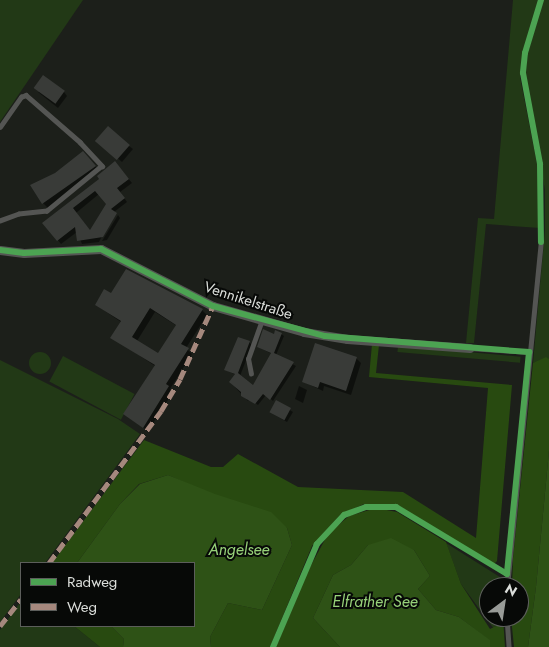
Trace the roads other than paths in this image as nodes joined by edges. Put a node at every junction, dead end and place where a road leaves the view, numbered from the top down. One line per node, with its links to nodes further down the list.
1 (0, 127): 2 (lane)
2 (0, 221)
3 (542, 242): 7 (lane)
4 (0, 250): 5 (street, Vennikelstraße)
5 (262, 320): 6 (street, Vennikelstraße); 8 (lane)
6 (470, 348): 7 (lane)
7 (530, 352): 9 (lane)
8 (251, 374)
9 (508, 577)
10 (508, 627): 11 (lane)
11 (509, 647)

